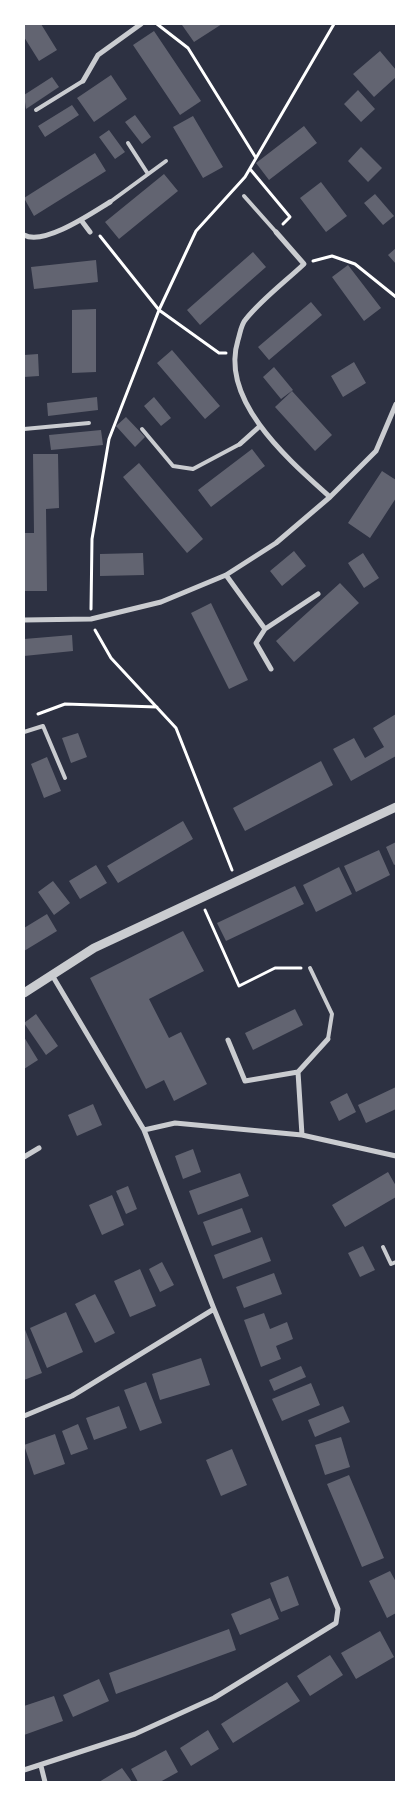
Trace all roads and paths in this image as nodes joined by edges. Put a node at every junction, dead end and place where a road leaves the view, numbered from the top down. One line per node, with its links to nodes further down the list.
1 (141, 24): 4 (street)
2 (157, 24): 7 (path)
3 (334, 24): 7 (path)
4 (83, 81): 5 (lane)
5 (36, 110)
6 (128, 143): 10 (lane)
7 (256, 158): 9 (path)
8 (166, 161): 10 (lane)
9 (250, 168): 15 (path); 19 (path)
10 (148, 174): 12 (lane)
11 (244, 196): 15 (lane)
12 (110, 202): 13 (street)
13 (81, 220): 14 (street); 16 (street)
14 (90, 232): 19 (path)
15 (276, 232): 17 (street)
16 (24, 235)
17 (304, 264): 18 (path); 20 (street)
18 (396, 297)
19 (159, 310): 20 (path); 30 (path)
20 (234, 353): 23 (street)
21 (396, 404): 27 (street)
22 (90, 423): 24 (lane)
23 (260, 426): 26 (street); 27 (street)
24 (24, 429)
25 (142, 429): 26 (lane)
26 (240, 444)
27 (330, 497): 28 (street)
28 (226, 575): 30 (street); 32 (street)
29 (318, 594): 32 (street)
30 (91, 619): 31 (street); 34 (path)
31 (24, 620)
32 (264, 629): 33 (street)
33 (271, 669)
34 (158, 707): 35 (path); 39 (path)
35 (32, 717)
36 (24, 732): 37 (lane)
37 (65, 778)
38 (396, 807): 39 (street)
39 (236, 881): 40 (street)
40 (200, 898): 41 (path); 42 (street)
41 (310, 968): 44 (lane)
42 (52, 975): 43 (street); 47 (street)
43 (24, 993)
44 (328, 1038): 46 (street)
45 (228, 1040): 46 (street)
46 (298, 1072): 48 (street)
47 (144, 1130): 48 (street); 54 (street)
48 (302, 1135): 50 (street)
49 (39, 1148): 51 (street)
50 (396, 1156)
51 (24, 1157)
52 (383, 1247): 53 (lane)
53 (396, 1262)
54 (214, 1309): 55 (street); 56 (street)
55 (24, 1416)
56 (41, 1766): 57 (street); 58 (street)
57 (24, 1770)
58 (45, 1782)

